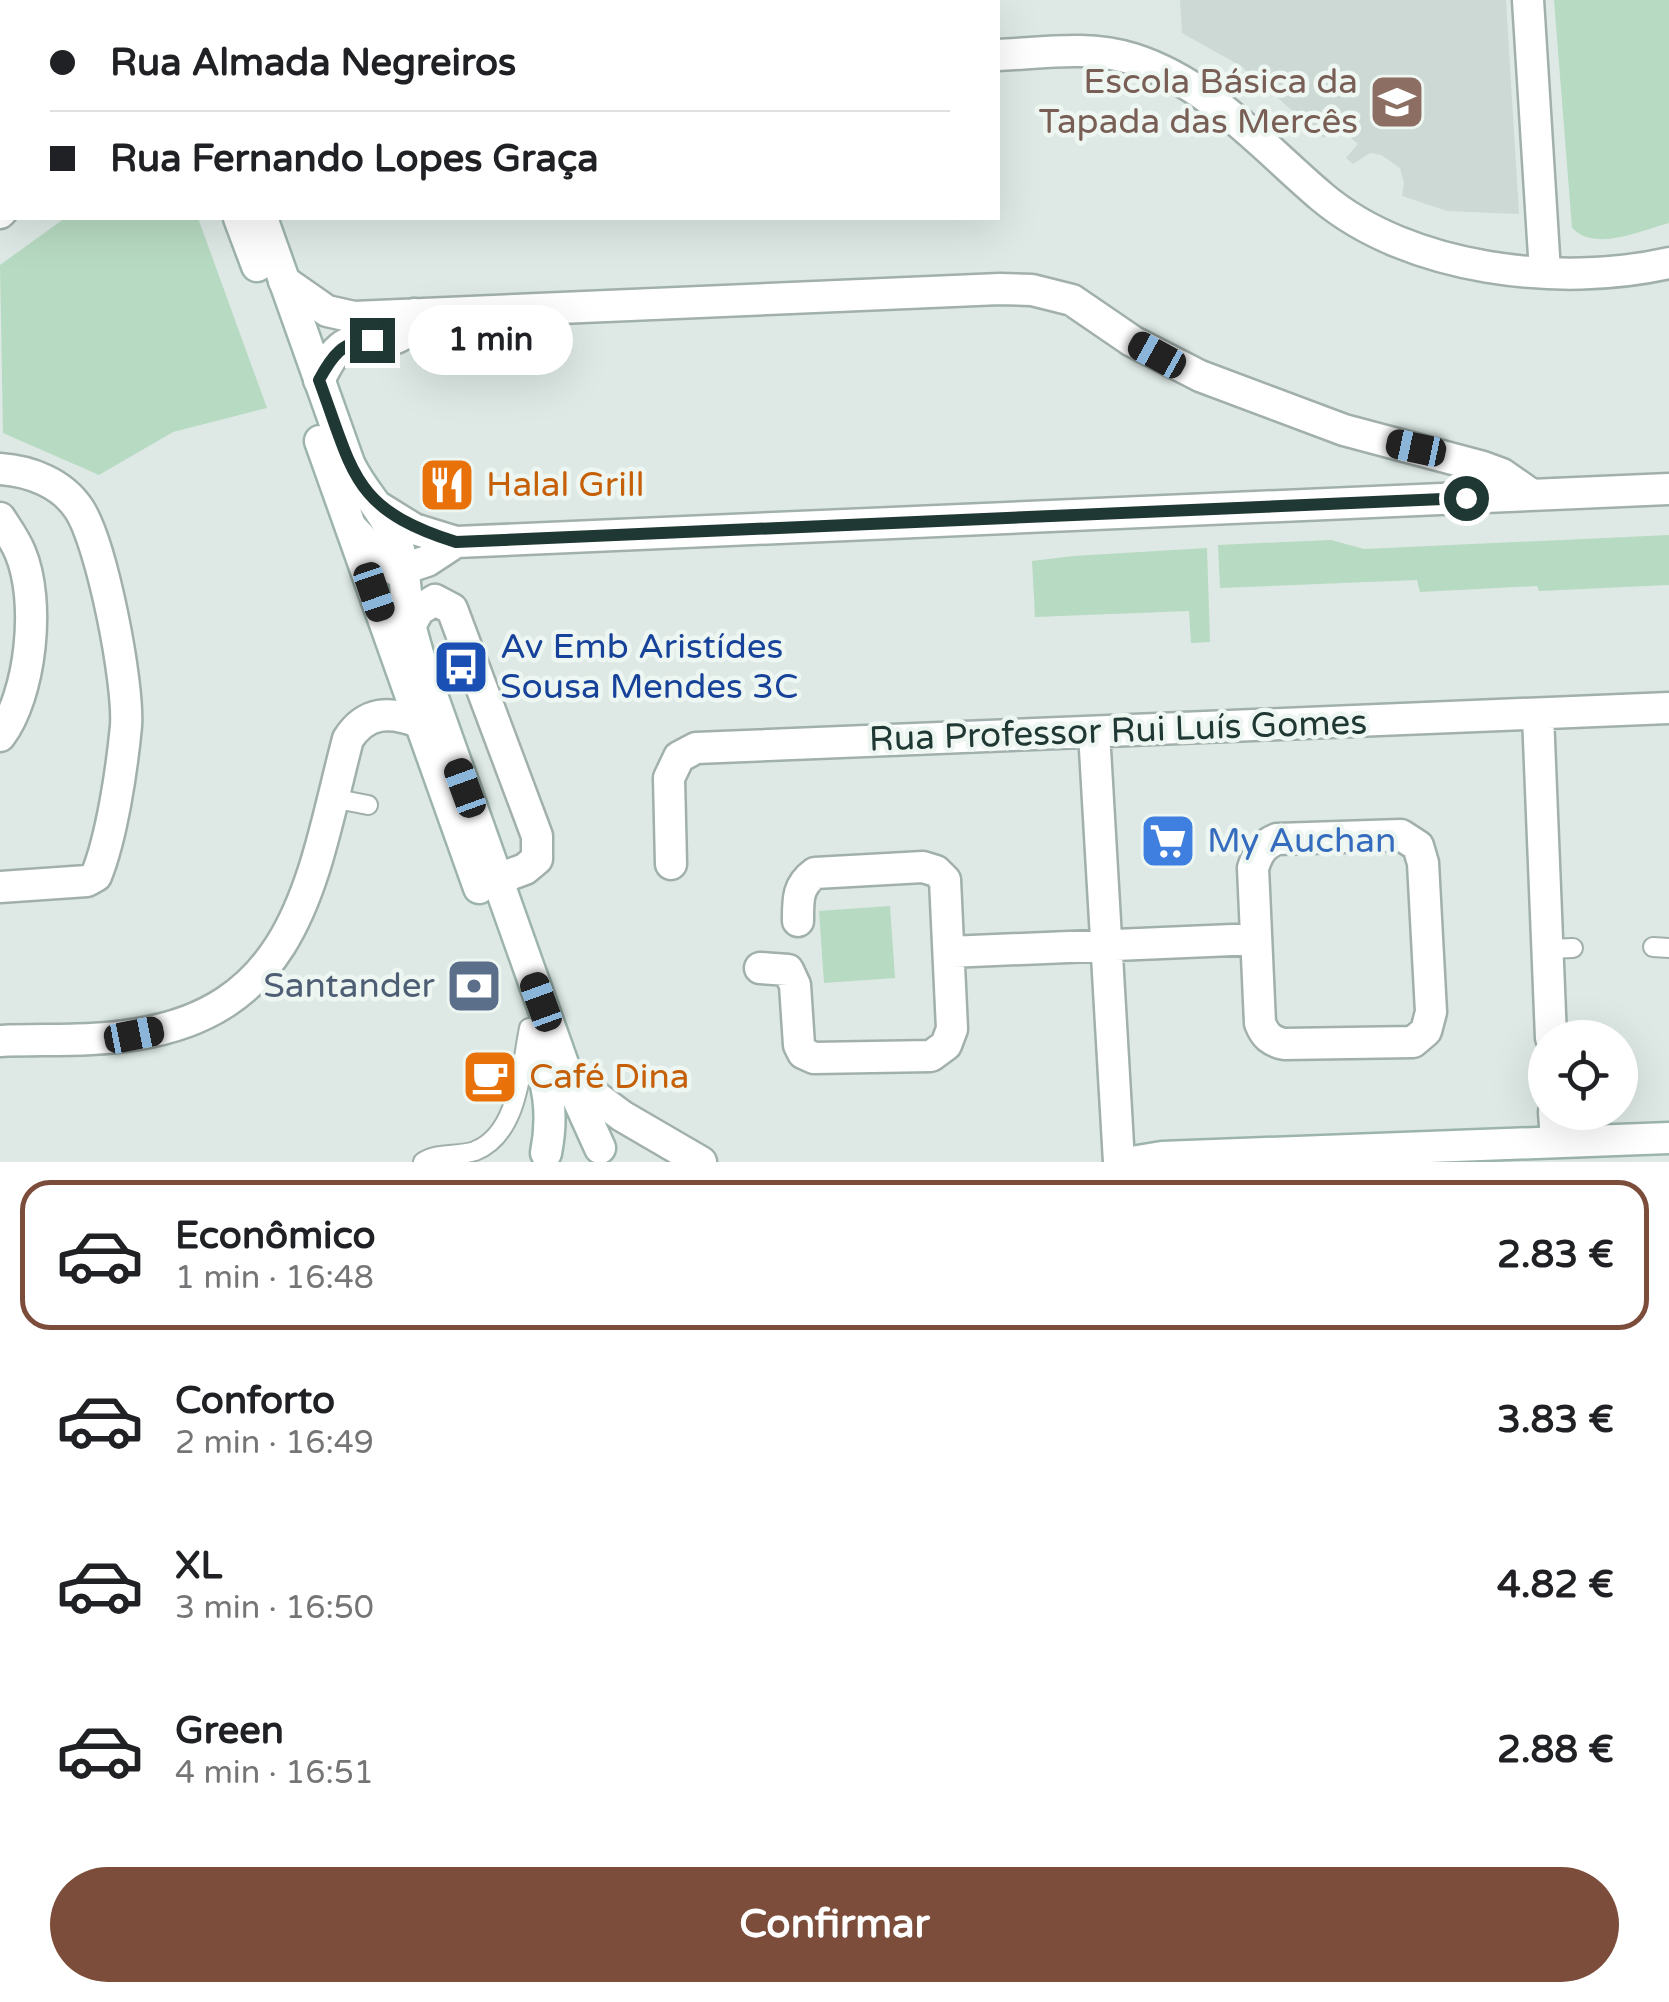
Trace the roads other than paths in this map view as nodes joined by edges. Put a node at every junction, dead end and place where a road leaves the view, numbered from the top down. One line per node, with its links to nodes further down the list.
1 (1528, 0): 6 (street)
2 (1000, 55): 6 (street)
3 (240, 220): 17 (street)
4 (263, 220): 7 (street)
5 (1669, 263): 6 (street)
6 (1545, 272)
7 (284, 280): 8 (street); 9 (street)
8 (414, 314): 9 (street); 10 (street)
9 (319, 380): 15 (street)
10 (1450, 459): 13 (street); 14 (street)
11 (0, 469): 30 (street)
12 (1669, 489): 13 (street)
13 (1532, 495): 14 (street)
14 (1434, 499): 18 (street)
15 (380, 508): 18 (street); 19 (street)
16 (0, 518): 25 (street)
17 (351, 527): 19 (street); 23 (street)
18 (456, 542): 19 (street)
19 (404, 571): 20 (street)
20 (410, 626): 29 (street); 29 (street)
21 (1669, 708): 22 (street, Rua Professor Rui Luís Gomes)
22 (1538, 716): 24 (street, Rua Professor Rui Luís Gomes); 36 (street)
23 (419, 722): 26 (street); 37 (street)
24 (1094, 732): 28 (street, Rua Professor Rui Luís Gomes); 33 (street)
25 (0, 736)
26 (332, 798): 27 (lane); 38 (street)
27 (368, 806)
28 (670, 864)
29 (498, 879): 39 (street)
30 (0, 887)
31 (798, 921): 34 (street)
32 (1256, 938): 32 (street); 33 (street)
33 (1106, 946): 34 (street); 48 (street)
34 (949, 952): 35 (street)
35 (760, 968)
36 (1553, 1020)
37 (529, 1028): 45 (street); 46 (lane)
38 (0, 1040)
39 (567, 1075): 44 (street); 47 (street)
40 (1528, 1128): 49 (street)
41 (1564, 1130): 43 (street)
42 (1669, 1138): 43 (street)
43 (1610, 1150)
44 (607, 1155): 45 (street)
45 (542, 1158)
46 (423, 1162)
47 (701, 1162)
48 (1119, 1162)
49 (1132, 1162)

